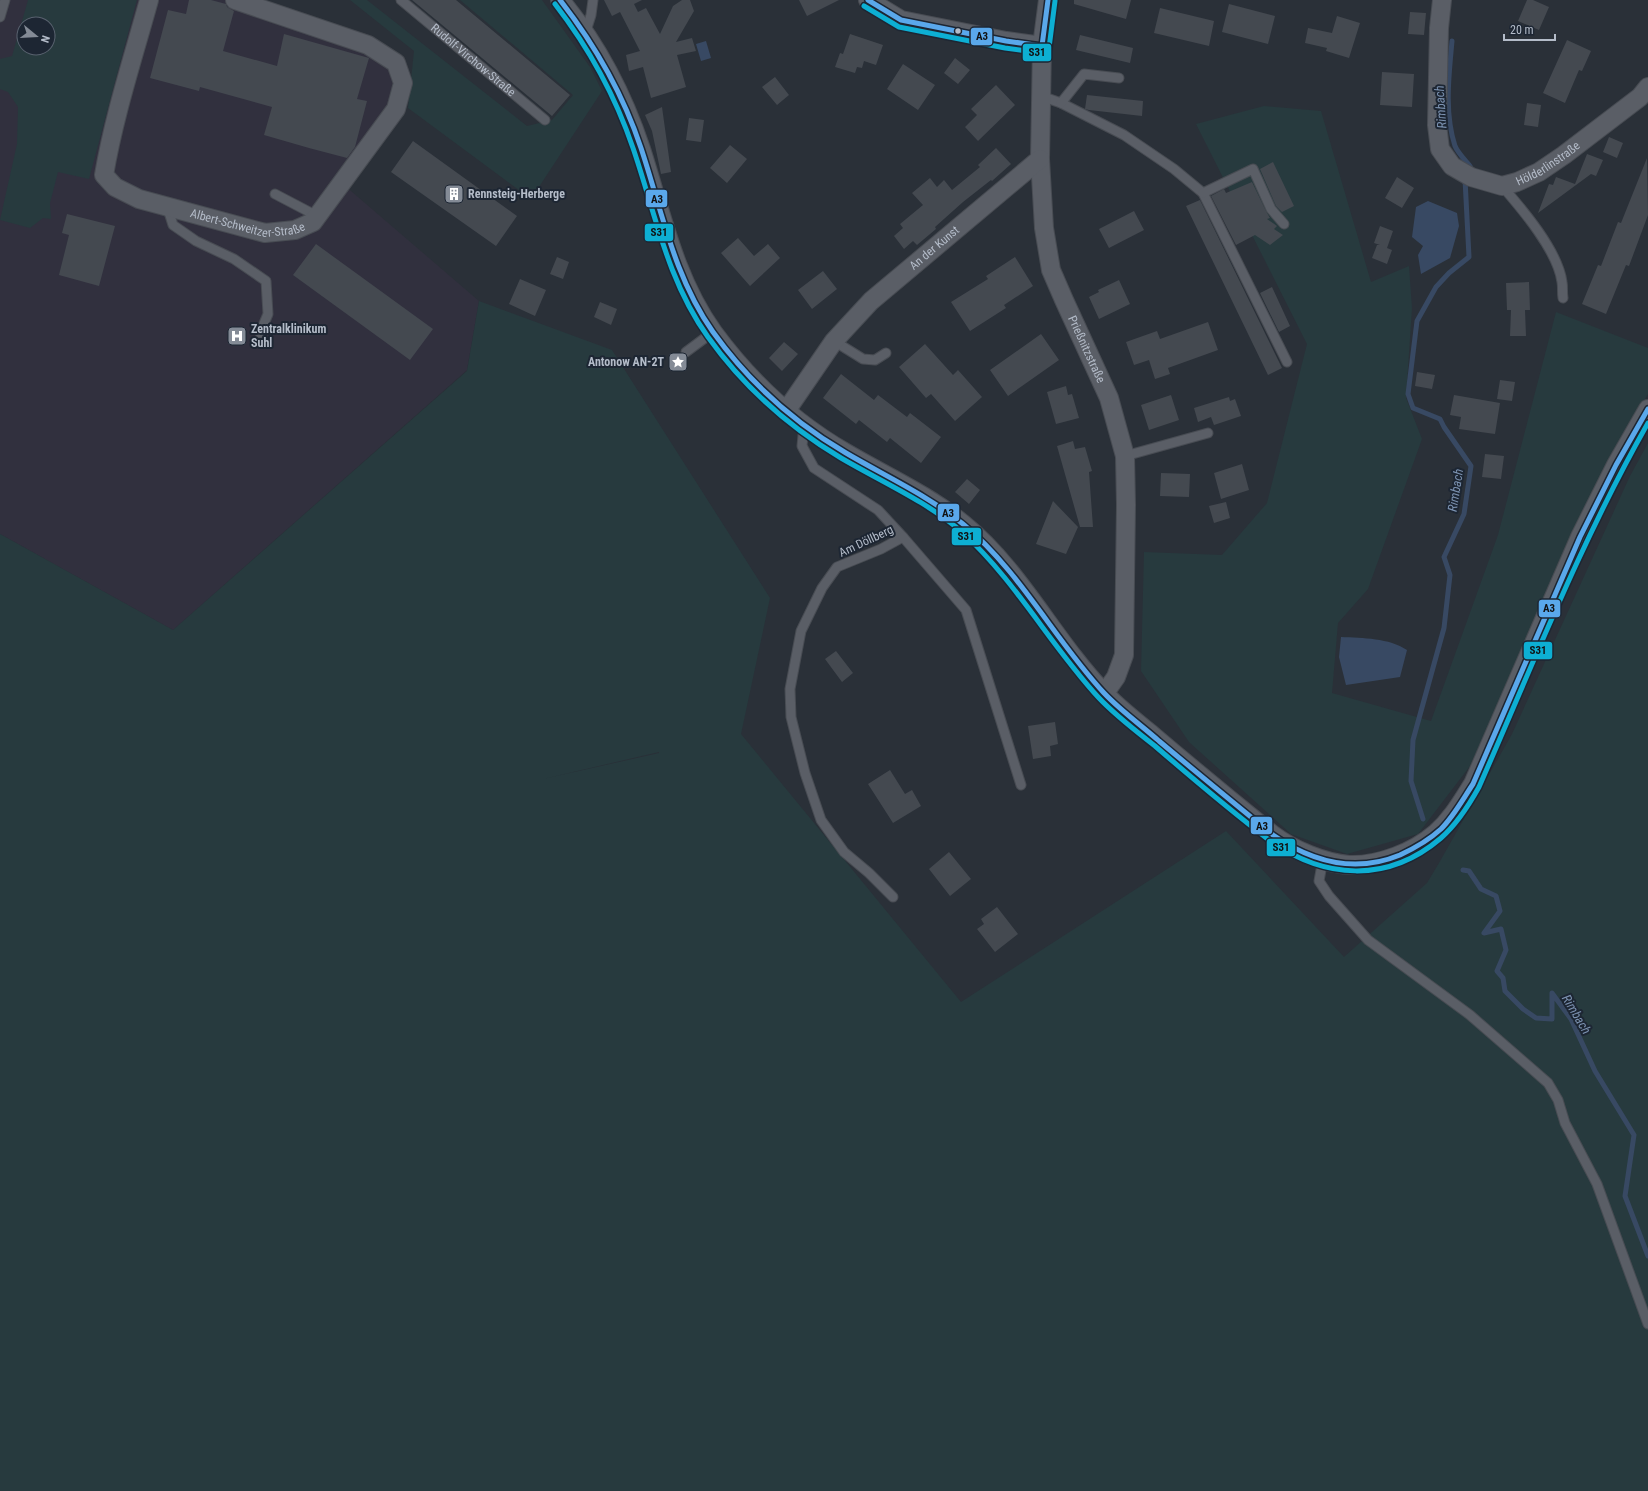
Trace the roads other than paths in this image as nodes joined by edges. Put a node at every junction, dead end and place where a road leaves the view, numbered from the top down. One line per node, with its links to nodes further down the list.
1 (5, 0): 10 (lane)
2 (149, 0): 22 (street, Albert-Schweitzer-Straße)
3 (234, 0): 23 (street, Albert-Schweitzer-Straße)
4 (401, 0): 17 (lane, Rudolf-Virchow-Straße)
5 (560, 0): 11 (street)
6 (594, 0): 11 (lane)
7 (868, 0): 12 (street)
8 (1048, 0): 12 (street, Prießnitzstraße)
9 (1442, 0): 19 (street, Hölderlinstraße)
10 (0, 18)
11 (585, 34): 27 (street)
12 (1042, 46): 15 (street, Prießnitzstraße)
13 (1119, 78): 16 (lane)
14 (1648, 88): 19 (street, Hölderlinstraße)
15 (1041, 96): 16 (lane); 18 (street, Prießnitzstraße)
16 (1061, 103): 20 (lane)
17 (546, 120)
18 (1040, 159): 28 (street, An der Kunst); 36 (street, Prießnitzstraße)
19 (1502, 186): 25 (lane)
20 (1203, 193): 24 (lane); 31 (lane)
21 (275, 194): 23 (lane)
22 (167, 206): 23 (street, Albert-Schweitzer-Straße); 26 (lane)
23 (317, 216)
24 (1284, 224)
25 (1563, 298)
26 (260, 332)
27 (713, 332): 29 (lane); 33 (street)
28 (834, 341): 30 (lane); 33 (street, An der Kunst)
29 (686, 352)
30 (886, 354)
31 (1287, 362)
32 (1648, 410): 40 (street)
33 (786, 411): 34 (street)
34 (804, 425): 37 (lane, Am Döllberg); 38 (street)
35 (1208, 433): 36 (lane)
36 (1125, 456): 38 (street, Prießnitzstraße)
37 (903, 536): 39 (lane); 41 (lane, Am Döllberg)
38 (1104, 694): 40 (street)
39 (1021, 785)
40 (1323, 859): 42 (lane)
41 (893, 897)
42 (1648, 1324)

